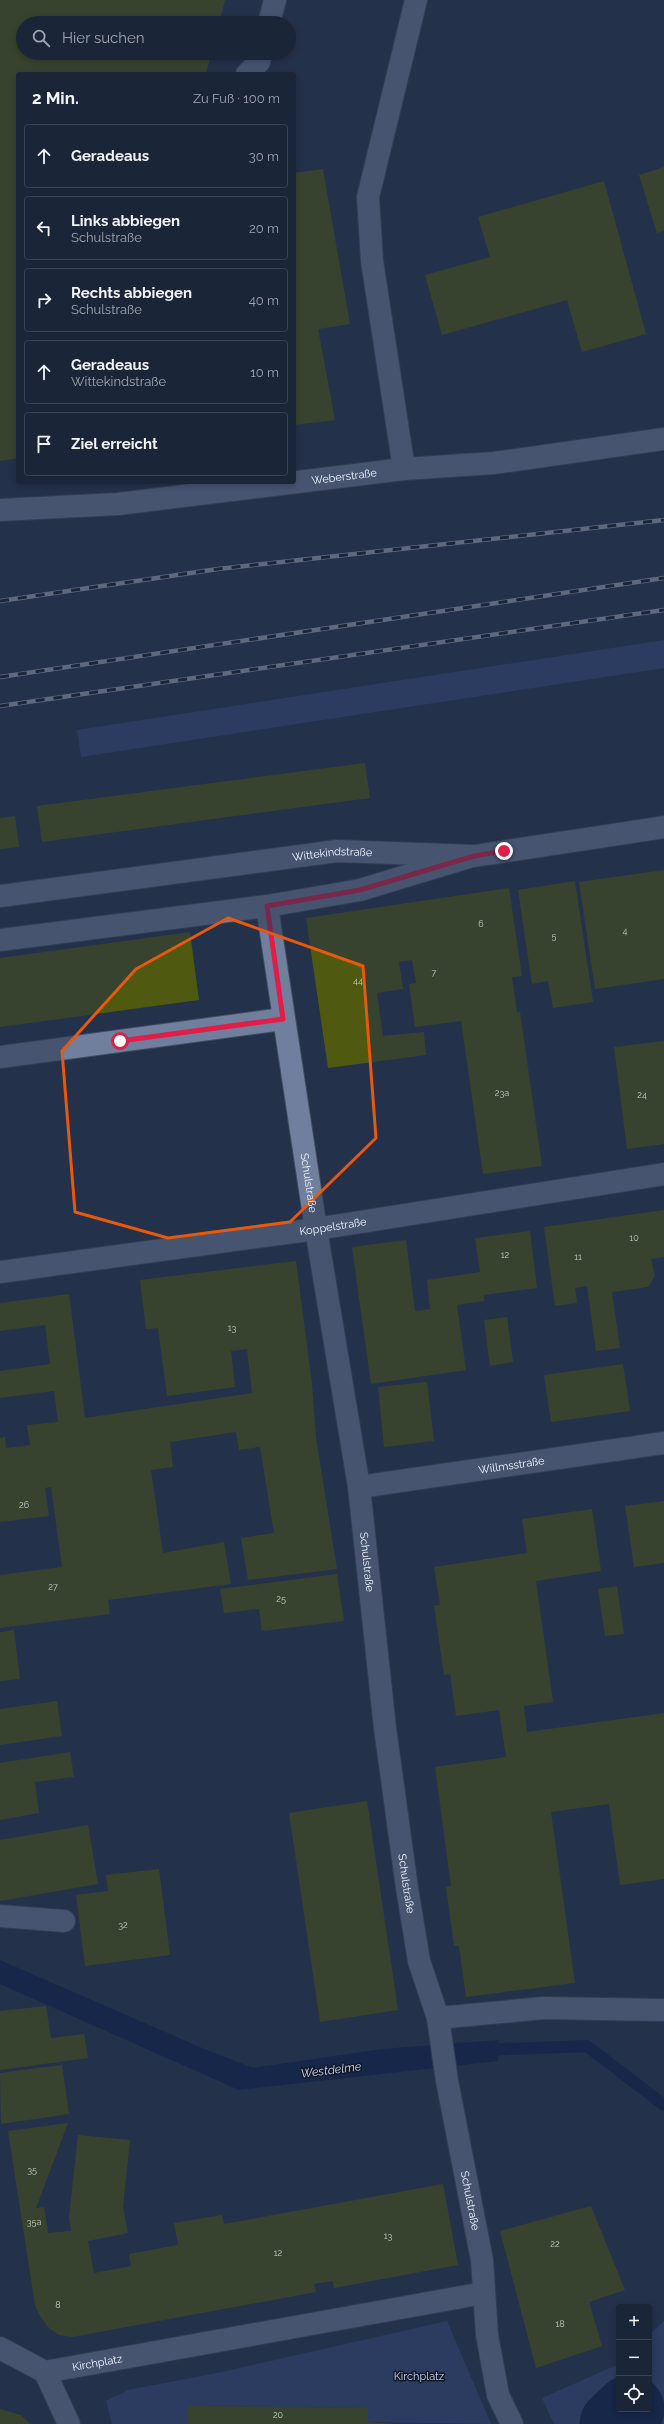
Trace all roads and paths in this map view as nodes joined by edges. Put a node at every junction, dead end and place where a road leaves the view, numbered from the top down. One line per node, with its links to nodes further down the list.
1 (275, 0): 3 (street)
2 (416, 0): 7 (street)
3 (271, 16)
4 (259, 60): 5 (street)
5 (249, 72)
6 (664, 440): 7 (street, Weberstraße)
7 (404, 469): 8 (street, Weberstraße)
8 (296, 482)
9 (281, 484): 10 (street, Weberstraße)
10 (0, 510)
11 (664, 827): 12 (street, Wittekindstraße)
12 (474, 856): 13 (street, Wittekindstraße); 14 (street)
13 (0, 896)
14 (267, 906): 15 (street); 16 (street, Schulstraße)
15 (0, 940)
16 (283, 1019): 17 (street); 19 (street, Schulstraße)
17 (0, 1057)
18 (664, 1174): 19 (street, Koppelstraße)
19 (316, 1229): 20 (street, Koppelstraße); 22 (street, Schulstraße)
20 (0, 1272)
21 (664, 1443): 22 (street, Willmsstraße)
22 (359, 1487): 26 (street, Schulstraße)
23 (0, 1916): 24 (street)
24 (64, 1921)
25 (664, 2010): 26 (street)
26 (438, 2018): 27 (street, Schulstraße)
27 (484, 2293): 29 (street, Kirchplatz); 31 (street, Schulstraße)
28 (0, 2348): 29 (street)
29 (45, 2372): 30 (street)
30 (69, 2424)
31 (512, 2424)

